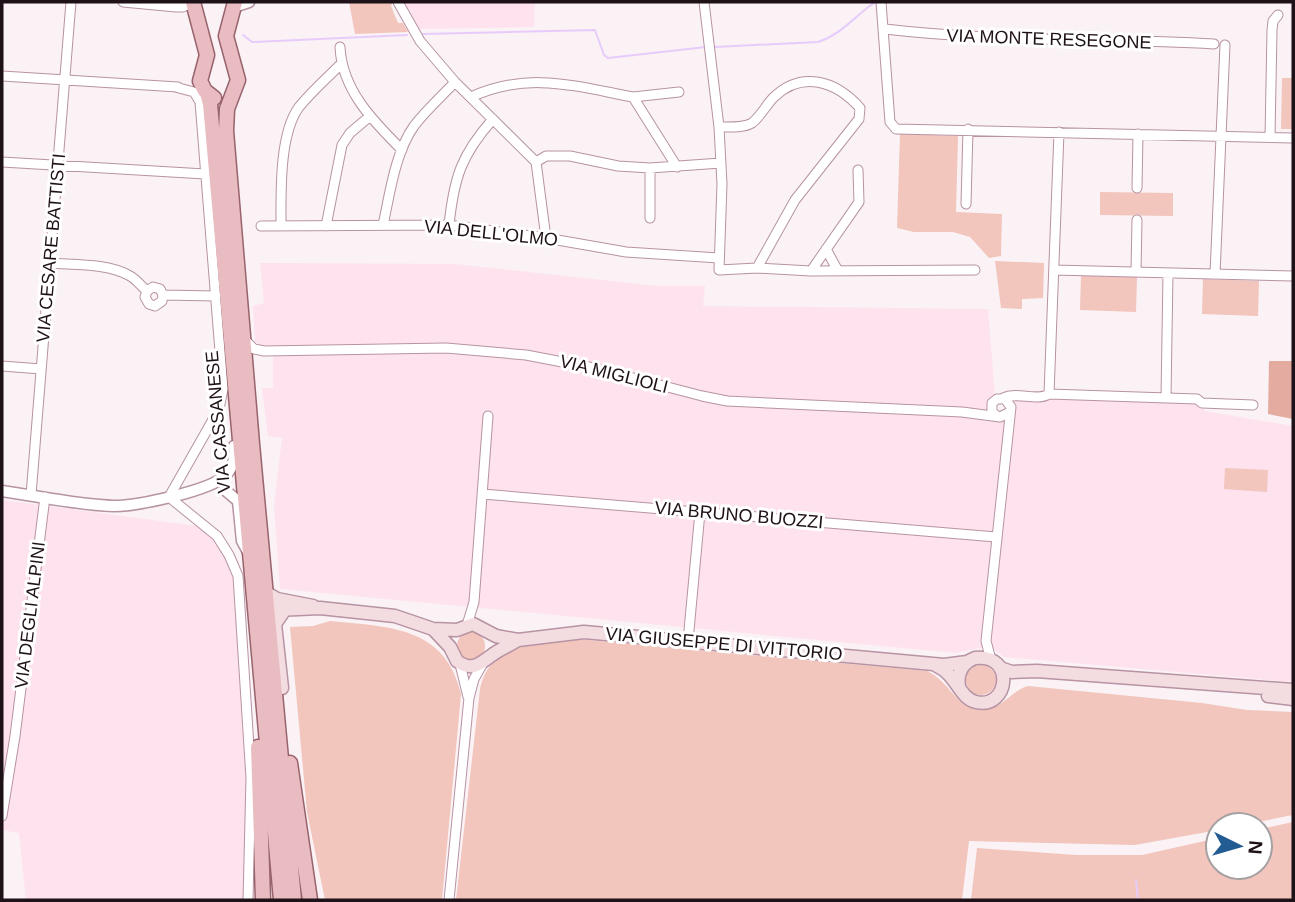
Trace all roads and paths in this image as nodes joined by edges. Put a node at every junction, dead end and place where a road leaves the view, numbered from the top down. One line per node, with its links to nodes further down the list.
1 (71, 2): 18 (street, VIA CESARE BATTISTI)
2 (123, 2): 10 (street)
3 (184, 2): 10 (street)
4 (192, 2): 10 (street); 21 (main road, VIA CASSANESE)
5 (249, 2): 9 (street)
6 (398, 2): 19 (street)
7 (704, 2): 28 (street)
8 (881, 3): 12 (street)
9 (234, 4): 23 (main road, VIA CASSANESE)
10 (167, 6)
11 (1278, 15): 33 (street)
12 (885, 29): 13 (street, VIA MONTE RESEGONE); 29 (street)
13 (1214, 44)
14 (1225, 45): 32 (street)
15 (340, 47): 16 (street)
16 (341, 64): 26 (street); 51 (street)
17 (2, 76): 18 (street)
18 (65, 79): 20 (street); 39 (street, VIA CESARE BATTISTI)
19 (455, 82): 24 (street); 35 (street)
20 (175, 88): 21 (street); 43 (street)
21 (206, 92): 23 (main road); 81 (main road, VIA CASSANESE)
22 (679, 92): 25 (street)
23 (232, 94): 69 (main road, VIA CASSANESE)
24 (471, 97): 25 (street); 27 (street)
25 (633, 97): 40 (street)
26 (369, 117): 35 (street); 52 (street)
27 (493, 119): 37 (street); 49 (street)
28 (719, 127): 38 (street); 57 (street)
29 (968, 129): 30 (street); 45 (street)
30 (1059, 132): 31 (street); 59 (street)
31 (1138, 134): 32 (street); 44 (street)
32 (1221, 135): 33 (street); 64 (street)
33 (1270, 137): 34 (street)
34 (1293, 138)
35 (402, 150): 48 (street)
36 (2, 162): 39 (street)
37 (536, 162): 41 (street); 53 (street)
38 (721, 163): 40 (street); 55 (street)
39 (58, 165): 43 (street); 56 (street, VIA CESARE BATTISTI)
40 (677, 167): 41 (street)
41 (650, 168): 46 (street)
42 (858, 170): 54 (street)
43 (205, 174): 68 (street)
44 (1138, 188)
45 (966, 204)
46 (650, 218)
47 (1137, 220): 62 (street)
48 (383, 225): 49 (street, VIA DELL'OLMO); 52 (street, VIA DELL'OLMO)
49 (449, 225): 53 (street, VIA DELL'OLMO)
50 (261, 226): 51 (street, VIA DELL'OLMO)
51 (281, 226): 52 (street, VIA DELL'OLMO)
52 (326, 226)
53 (546, 238): 55 (street, VIA DELL'OLMO)
54 (826, 249): 60 (street); 61 (street)
55 (719, 258): 57 (street)
56 (50, 263): 66 (street); 72 (street, VIA CESARE BATTISTI)
57 (757, 268): 60 (street)
58 (975, 270): 61 (street)
59 (1054, 270): 62 (street); 74 (street)
60 (811, 271): 61 (street)
61 (838, 271)
62 (1136, 272): 63 (street)
63 (1168, 273): 64 (street); 77 (street)
64 (1215, 274): 65 (street)
65 (1293, 275)
66 (147, 291): 67 (street); 67 (street)
67 (163, 295): 68 (street)
68 (216, 296): 86 (street)
69 (244, 338): 70 (street); 73 (main road, VIA CASSANESE)
70 (264, 351): 73 (street); 82 (street, VIA MIGLIOLI)
71 (2, 366): 72 (street)
72 (41, 369): 94 (street, VIA CESARE BATTISTI)
73 (247, 376): 87 (main road, VIA CASSANESE)
74 (1049, 394): 75 (street); 77 (street)
75 (1027, 396): 76 (street); 80 (street)
76 (1003, 398): 78 (street); 80 (street)
77 (1166, 398): 79 (street)
78 (992, 403): 82 (street); 84 (street)
79 (1253, 405)
80 (1010, 409): 84 (street); 85 (street)
81 (236, 411): 88 (street); 89 (main road, VIA CASSANESE)
82 (962, 412): 84 (street, VIA MIGLIOLI)
83 (488, 416): 93 (street)
84 (999, 417): 85 (street)
85 (1006, 436): 99 (street)
86 (186, 464): 92 (street); 96 (street)
87 (254, 471): 89 (main road); 98 (main road, VIA CASSANESE)
88 (225, 476): 89 (street); 92 (street)
89 (243, 483): 90 (street); 98 (main road); 100 (main road, VIA CASSANESE)
90 (225, 490): 92 (street); 100 (street)
91 (2, 491): 94 (street)
92 (193, 491): 96 (street)
93 (482, 494): 97 (street, VIA BRUNO BUOZZI); 102 (street)
94 (31, 495): 95 (street)
95 (45, 497): 96 (street); 128 (street, VIA DEGLI ALPINI)
96 (169, 497): 130 (street)
97 (701, 512): 99 (street, VIA BRUNO BUOZZI); 110 (street)
98 (259, 520): 101 (main road, VIA CASSANESE)
99 (996, 537): 111 (street)
100 (249, 554): 101 (main road); 105 (main road, VIA CASSANESE)
101 (270, 598): 103 (main road, VIA GIUSEPPE DI VITTORIO); 104 (main road, VIA GIUSEPPE DI VITTORIO); 105 (main road); 118 (main road, VIA CASSANESE)
102 (474, 602): 106 (street); 108 (street)
103 (320, 608): 104 (main road, VIA GIUSEPPE DI VITTORIO); 107 (main road, VIA GIUSEPPE DI VITTORIO)
104 (284, 611): 122 (main road)
105 (254, 618): 127 (main road, VIA CASSANESE)
106 (462, 627): 107 (main road, VIA GIUSEPPE DI VITTORIO); 108 (main road, VIA GIUSEPPE DI VITTORIO); 112 (main road)
107 (433, 629): 112 (main road, VIA GIUSEPPE DI VITTORIO)
108 (486, 631): 109 (main road, VIA GIUSEPPE DI VITTORIO); 113 (main road)
109 (518, 640): 110 (main road, VIA GIUSEPPE DI VITTORIO); 113 (main road, VIA GIUSEPPE DI VITTORIO)
110 (688, 641): 115 (main road, VIA GIUSEPPE DI VITTORIO)
111 (986, 641): 114 (street); 117 (street)
112 (450, 647): 116 (main road, VIA GIUSEPPE DI VITTORIO)
113 (487, 659): 116 (main road, VIA GIUSEPPE DI VITTORIO); 125 (street)
114 (971, 660): 115 (main road, VIA GIUSEPPE DI VITTORIO); 117 (main road); 121 (main road)
115 (931, 663): 121 (main road)
116 (460, 664): 125 (street)
117 (996, 664): 119 (main road); 123 (main road)
118 (273, 671): 122 (main road); 129 (main road, VIA CASSANESE)
119 (1037, 671): 120 (main road); 123 (main road)
120 (1184, 684): 124 (main road); 126 (main road)
121 (959, 686): 123 (main road)
122 (282, 688): 132 (main road)
123 (1002, 689)
124 (1293, 690)
125 (469, 698): 133 (street)
126 (1293, 699)
127 (262, 704): 129 (main road, VIA CASSANESE); 131 (main road)
128 (2, 816)
129 (287, 899)
130 (248, 900)
131 (263, 900)
132 (310, 900)
133 (449, 900)

